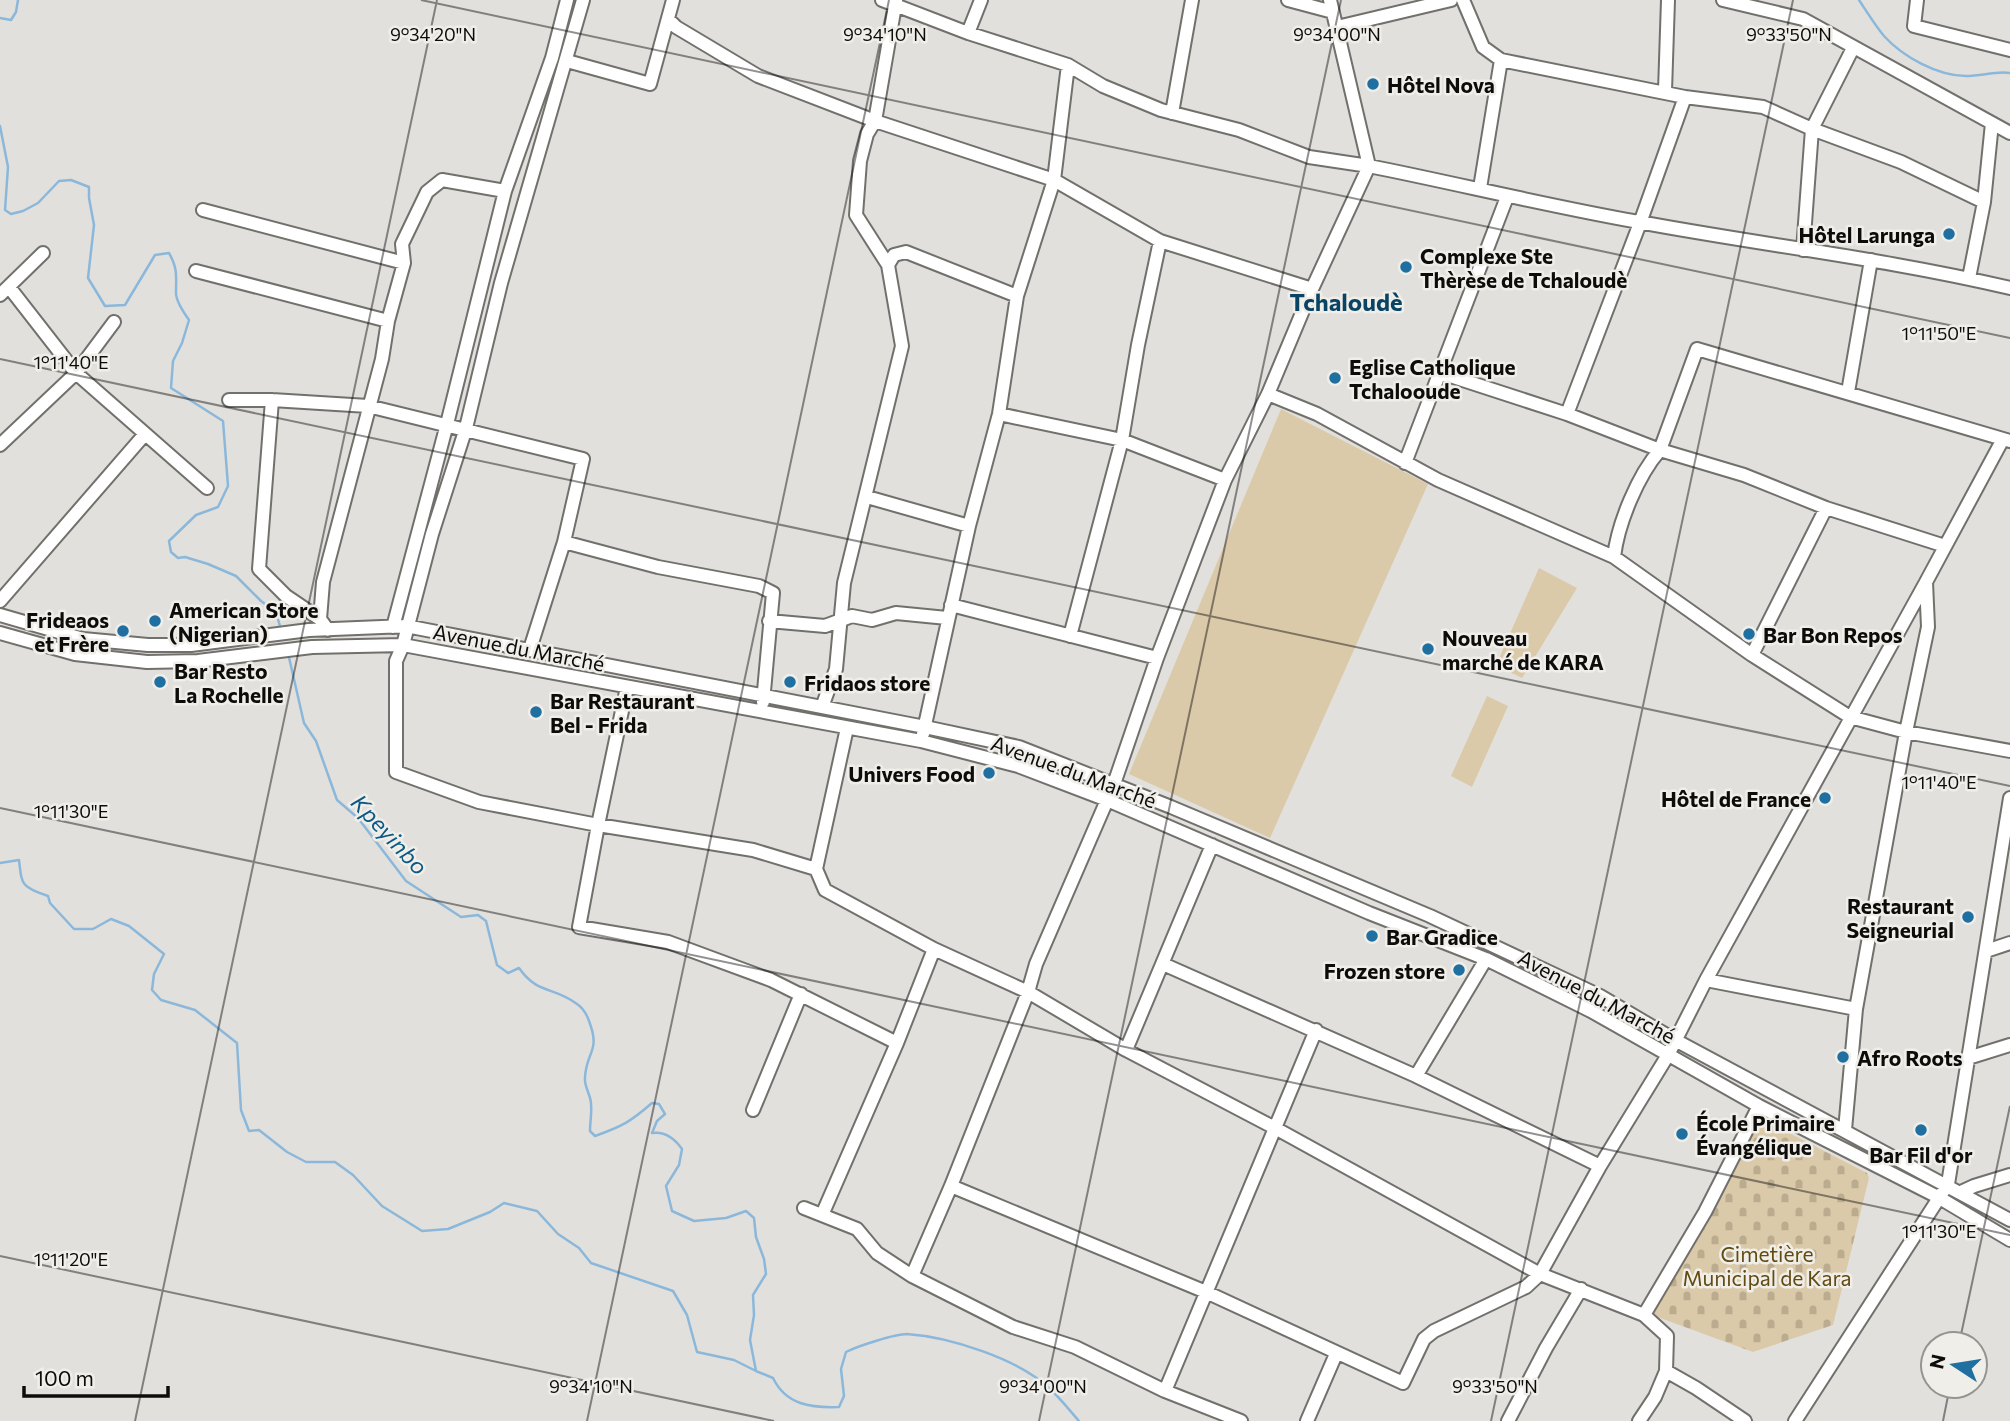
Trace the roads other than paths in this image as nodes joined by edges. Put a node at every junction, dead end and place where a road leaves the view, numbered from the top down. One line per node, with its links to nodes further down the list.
1 (567, 0): 33 (street)
2 (583, 0): 21 (street)
3 (673, 0): 15 (street)
4 (882, 0): 13 (street)
5 (981, 0): 17 (street)
6 (1192, 0): 25 (street)
7 (1288, 0): 14 (street)
8 (1451, 0): 16 (street)
9 (1463, 0): 20 (street)
10 (1668, 0): 23 (street)
11 (1723, 0): 18 (street)
12 (1917, 0): 19 (street)
13 (896, 3): 17 (street); 26 (street)
14 (1332, 6): 16 (street)
15 (668, 19): 21 (street); 26 (street)
16 (1337, 27): 30 (street)
17 (968, 33): 22 (street)
18 (1853, 48): 27 (street); 28 (street)
19 (2010, 50)
20 (1501, 60): 23 (street); 32 (street)
21 (567, 61): 62 (street)
22 (1068, 65): 25 (street); 31 (street)
23 (1665, 91): 24 (street)
24 (1685, 97): 28 (street); 37 (street)
25 (1172, 113): 30 (street)
26 (875, 121): 31 (street); 43 (street)
27 (1992, 123): 29 (street); 35 (street)
28 (1812, 129): 35 (street); 39 (street)
29 (2010, 133)
30 (1369, 166): 32 (street); 47 (street)
31 (1054, 180): 38 (street); 49 (street)
32 (1479, 188): 34 (street)
33 (505, 191): 42 (street); 61 (street)
34 (1507, 197): 37 (street); 53 (street)
35 (1984, 202): 45 (street)
36 (203, 210): 42 (street)
37 (1640, 223): 39 (street); 60 (street)
38 (1160, 241): 47 (street); 64 (street)
39 (1803, 250): 41 (street)
40 (43, 253): 48 (street)
41 (1871, 260): 45 (street); 54 (street)
42 (404, 263): 50 (street)
43 (888, 265): 49 (street); 71 (street)
44 (196, 271): 50 (street)
45 (1969, 278): 46 (street)
46 (2010, 288)
47 (1312, 289): 55 (street)
48 (4, 291): 52 (street)
49 (1017, 296): 59 (street)
50 (388, 321): 58 (street)
51 (114, 322): 52 (street)
52 (76, 373): 63 (street); 66 (street)
53 (1441, 373): 60 (street); 68 (street)
54 (1848, 392): 65 (street); 67 (street)
55 (1268, 394): 68 (street); 69 (street)
56 (229, 400): 57 (street)
57 (272, 400): 58 (street); 83 (street)
58 (368, 406): 61 (street); 83 (street)
59 (999, 414): 64 (street); 73 (street)
60 (1567, 414): 67 (street)
61 (447, 424): 62 (street); 84 (street)
62 (466, 428): 74 (street); 84 (street)
63 (145, 434): 70 (street); 78 (street)
64 (1122, 440): 69 (street); 86 (street)
65 (2006, 440): 75 (street)
66 (0, 445)
67 (1660, 450): 72 (street); 76 (street)
68 (1405, 463): 76 (street)
69 (1225, 480): 90 (street)
70 (208, 488)
71 (867, 497): 73 (street); 82 (street)
72 (1826, 508): 75 (street); 89 (street)
73 (969, 526): 79 (street)
74 (564, 542): 81 (street); 88 (street)
75 (1945, 546): 77 (street)
76 (1614, 557): 89 (street)
77 (1926, 582): 95 (street); 98 (street)
78 (0, 601)
79 (949, 612): 82 (street); 86 (street); 96 (street)
80 (0, 615): 83 (street, Avenue du Marché)
81 (769, 621): 82 (street); 92 (street)
82 (839, 622): 93 (street)
83 (324, 625): 84 (street, Avenue du Marché)
84 (399, 626): 87 (street); 88 (street, Avenue du Marché)
85 (0, 633): 87 (street, Avenue du Marché)
86 (1070, 636): 90 (street)
87 (403, 645): 91 (street, Avenue du Marché); 104 (street)
88 (530, 649): 92 (street, Avenue du Marché)
89 (1752, 655): 95 (street)
90 (1157, 658): 101 (street)
91 (627, 687): 94 (street, Avenue du Marché); 104 (street)
92 (764, 695): 93 (street, Avenue du Marché); 94 (street)
93 (822, 707): 96 (street, Avenue du Marché)
94 (761, 711): 97 (street, Avenue du Marché)
95 (1850, 717): 98 (street); 115 (street)
96 (925, 727): 99 (street); 101 (street, Avenue du Marché)
97 (847, 728): 99 (street, Avenue du Marché); 107 (street)
98 (1906, 732): 100 (street); 119 (street)
99 (921, 741): 103 (street, Avenue du Marché)
100 (2010, 751)
101 (1114, 784): 103 (street); 108 (street, Avenue du Marché)
102 (2010, 798): 105 (street)
103 (1107, 800): 106 (street, Avenue du Marché); 116 (street)
104 (598, 825): 107 (street); 117 (street)
105 (2007, 833): 112 (street)
106 (1212, 845): 109 (street, Avenue du Marché); 114 (street)
107 (816, 869): 111 (street)
108 (1430, 916): 109 (street); 118 (street, Avenue du Marché)
109 (1422, 934): 113 (street, Avenue du Marché)
110 (2010, 943): 112 (street)
111 (934, 949): 116 (street); 123 (street)
112 (1986, 951): 127 (street)
113 (1486, 959): 120 (street, Avenue du Marché); 128 (street)
114 (1163, 964): 121 (street); 125 (street)
115 (1706, 980): 119 (street); 122 (street)
116 (1028, 992): 125 (street); 136 (street)
117 (801, 994): 123 (street); 130 (street)
118 (1600, 996): 120 (street); 122 (street, Avenue du Marché)
119 (1856, 1009): 132 (street)
120 (1591, 1011): 126 (street, Avenue du Marché)
121 (1316, 1030): 128 (street); 131 (street)
122 (1675, 1040): 126 (street); 132 (street, Avenue du Marché)
123 (897, 1043): 140 (street)
124 (2010, 1045): 127 (street)
125 (1126, 1050): 131 (street)
126 (1668, 1055): 129 (street, Avenue du Marché); 133 (street)
127 (1968, 1058): 135 (street)
128 (1416, 1076): 133 (street)
129 (1759, 1106): 138 (street, Avenue du Marché); 147 (street)
130 (753, 1110)
131 (1275, 1128): 143 (street); 146 (street)
132 (1845, 1130): 135 (street, Avenue du Marché)
133 (1600, 1166): 143 (street)
134 (2010, 1175): 137 (street)
135 (1948, 1184): 137 (street, Avenue du Marché); 138 (street)
136 (951, 1185): 144 (street); 146 (street)
137 (1961, 1192): 141 (street, Avenue du Marché)
138 (1938, 1197): 142 (street, Avenue du Marché); 156 (street)
139 (804, 1208): 140 (street)
140 (822, 1215): 144 (street)
141 (2010, 1220)
142 (2010, 1240)
143 (1540, 1274): 145 (street); 148 (street)
144 (912, 1276): 150 (street)
145 (1581, 1289): 147 (street); 153 (street)
146 (1206, 1292): 148 (street); 150 (street)
147 (1644, 1315): 149 (street)
148 (1336, 1354): 152 (street)
149 (1666, 1371): 154 (street); 155 (street)
150 (1165, 1391): 151 (street)
151 (1241, 1421)
152 (1307, 1421)
153 (1508, 1421)
154 (1639, 1421)
155 (1745, 1421)
156 (1795, 1421)

